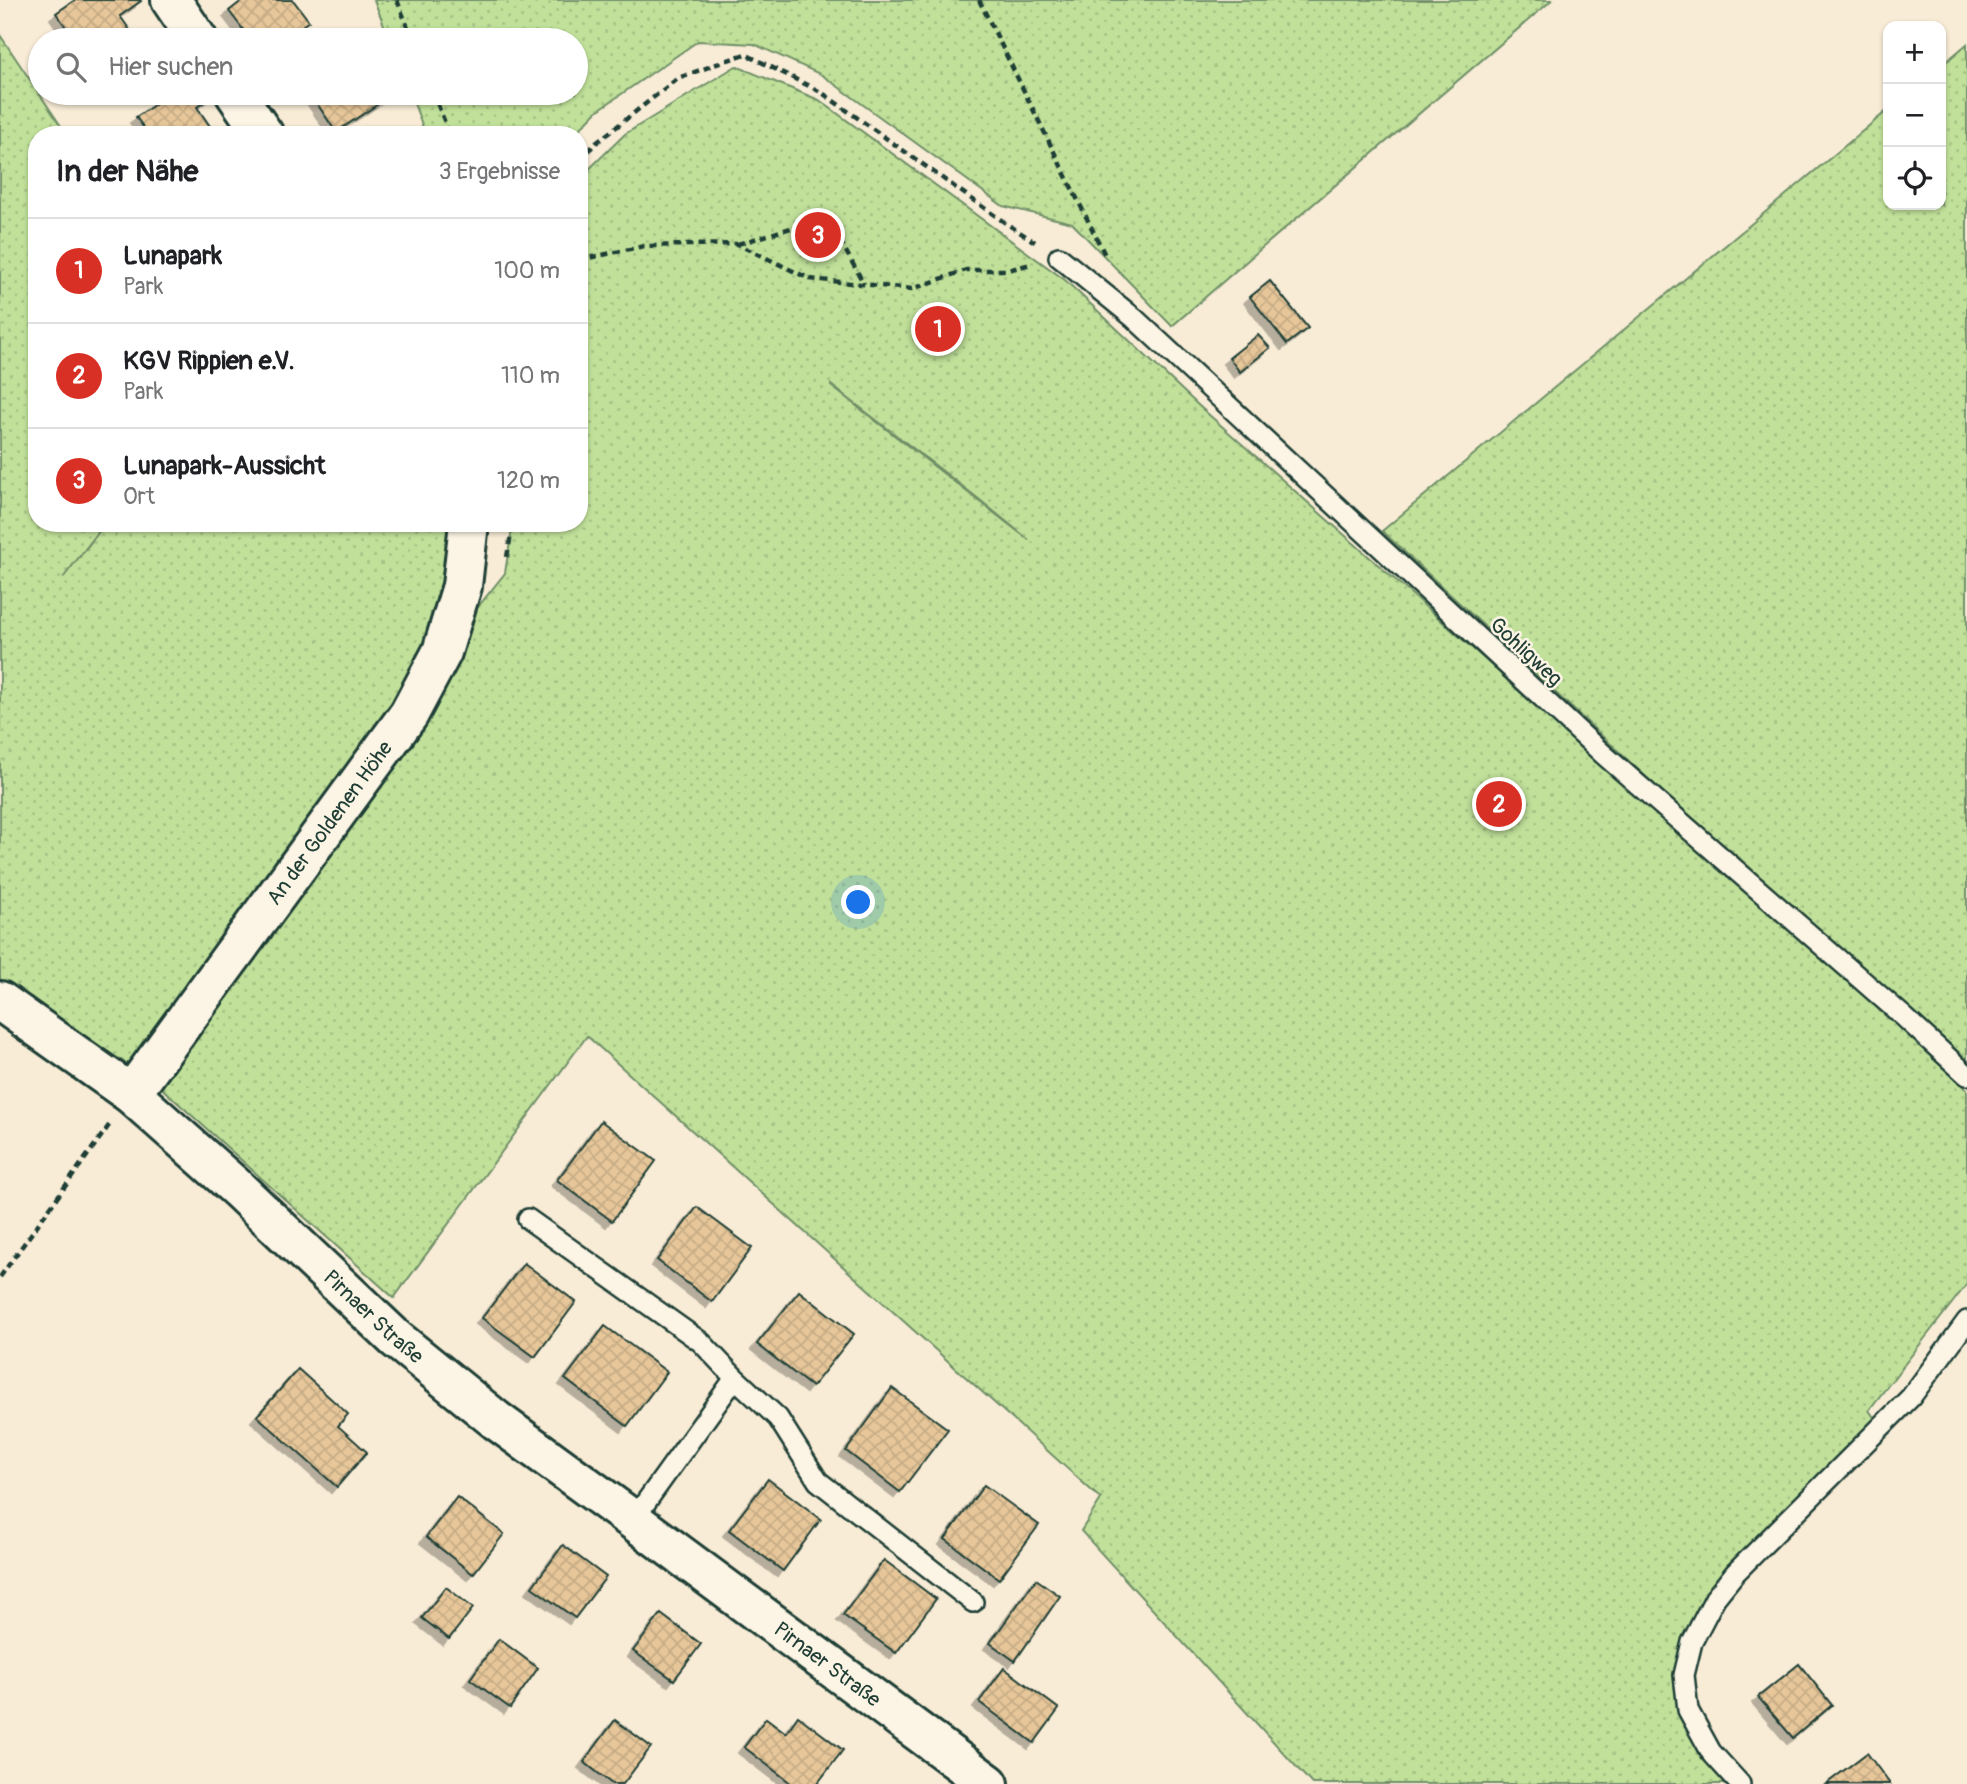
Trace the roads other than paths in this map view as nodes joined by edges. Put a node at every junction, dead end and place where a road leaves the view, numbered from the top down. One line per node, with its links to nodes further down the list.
1 (171, 0): 2 (street)
2 (190, 28)
3 (243, 105): 4 (street)
4 (258, 126)
5 (1059, 257): 8 (lane, Gohligweg)
6 (468, 532): 9 (street, An der Goldenen Höhe)
7 (0, 1002): 9 (street, Pirnaer Straße)
8 (1967, 1075)
9 (131, 1094): 13 (street, Pirnaer Straße)
10 (528, 1219): 12 (lane)
11 (1967, 1321): 16 (lane)
12 (735, 1378): 13 (lane); 14 (lane)
13 (633, 1520): 15 (street, Pirnaer Straße)
14 (973, 1602)
15 (989, 1784)
16 (1740, 1784)

